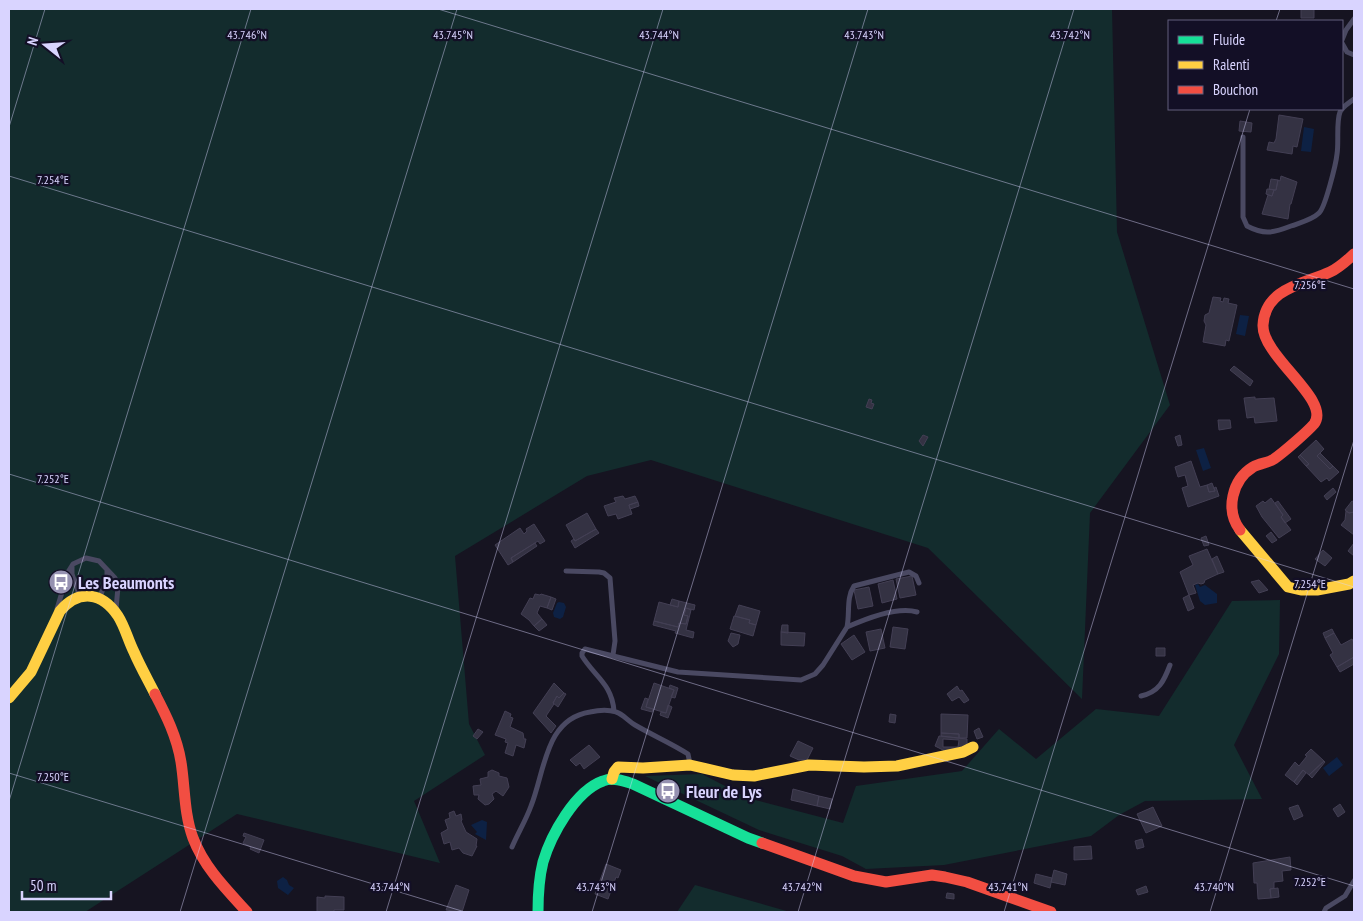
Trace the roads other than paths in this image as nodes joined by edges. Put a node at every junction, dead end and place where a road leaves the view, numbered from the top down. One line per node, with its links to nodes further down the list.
1 (1354, 19): 2 (lane)
2 (1343, 39)
3 (1343, 44): 4 (lane)
4 (1354, 55)
5 (1354, 99): 6 (lane)
6 (1343, 107)
7 (1341, 110): 8 (lane)
8 (1243, 136)
9 (1354, 254): 13 (street)
10 (73, 564): 11 (lane); 15 (lane); 19 (lane)
11 (107, 570): 16 (lane); 17 (lane)
12 (566, 571): 21 (lane)
13 (1354, 582)
14 (919, 583): 20 (lane)
15 (80, 596): 16 (street); 19 (street)
16 (99, 599): 17 (street)
17 (115, 612): 31 (street)
18 (917, 612): 20 (lane)
19 (54, 625): 24 (street)
20 (847, 627): 21 (lane)
21 (613, 655): 25 (lane)
22 (1170, 665): 23 (lane)
23 (1141, 696)
24 (9, 698)
25 (614, 711): 27 (lane); 29 (lane)
26 (973, 747): 27 (street)
27 (690, 766): 28 (street)
28 (612, 779): 32 (street); 33 (street)
29 (512, 847)
30 (1354, 881): 34 (lane)
31 (247, 912)
32 (538, 912)
33 (1051, 912)
34 (1324, 912)

